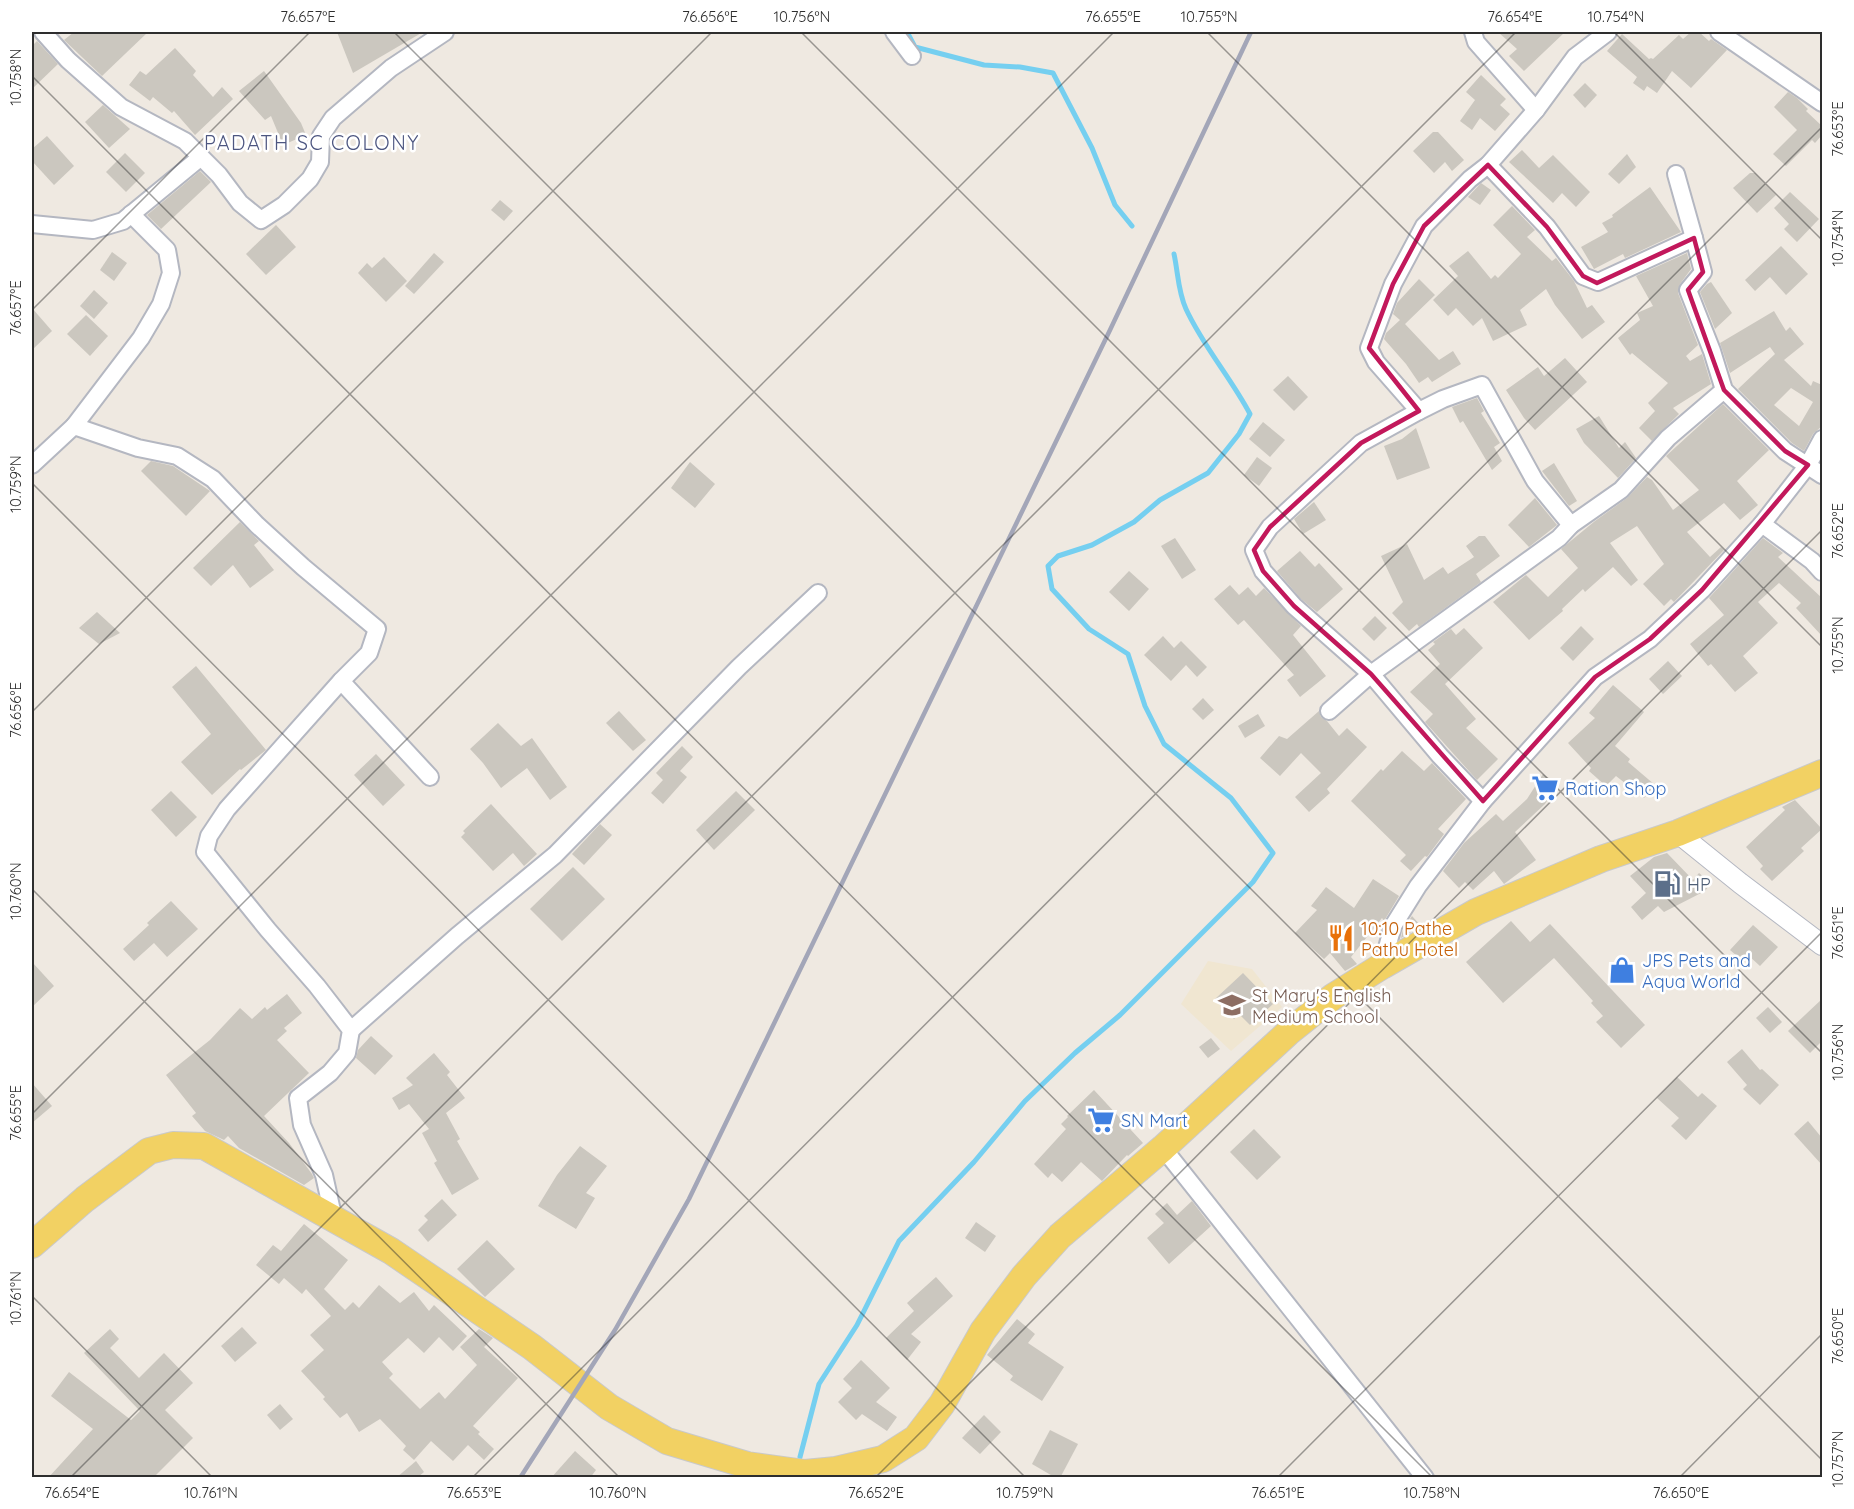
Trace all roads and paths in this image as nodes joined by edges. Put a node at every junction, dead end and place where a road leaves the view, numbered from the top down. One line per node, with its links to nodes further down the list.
1 (43, 32): 10 (street)
2 (445, 32): 10 (street)
3 (894, 32): 7 (street)
4 (1473, 32): 9 (street)
5 (1608, 32): 9 (street)
6 (1719, 32): 8 (street)
7 (912, 56)
8 (1822, 103)
9 (1536, 110): 11 (street)
10 (201, 157): 13 (street)
11 (1488, 165): 15 (street); 17 (street)
12 (1676, 174): 15 (street)
13 (131, 214): 14 (street); 18 (street)
14 (32, 224)
15 (1694, 238): 16 (street)
16 (1724, 390): 21 (street); 24 (street)
17 (1419, 411): 24 (street); 27 (street)
18 (74, 426): 20 (street); 28 (street)
19 (1822, 439): 21 (street)
20 (32, 465)
21 (1808, 465): 22 (street); 23 (street)
22 (1822, 475)
23 (1762, 524): 25 (street); 32 (street)
24 (1571, 525): 27 (street)
25 (1822, 572)
26 (818, 593): 36 (street)
27 (1371, 674): 29 (street); 32 (street)
28 (341, 681): 31 (street); 36 (street)
29 (1329, 711)
30 (1822, 773): 33 (main road)
31 (430, 777)
32 (1483, 801): 35 (street)
33 (1678, 833): 34 (street); 35 (main road)
34 (1822, 945)
35 (1382, 966): 37 (main road)
36 (351, 1030): 38 (street)
37 (1163, 1148): 40 (main road); 41 (street)
38 (334, 1220): 39 (main road); 40 (main road)
39 (32, 1245)
40 (743, 1471)
41 (1425, 1478)

